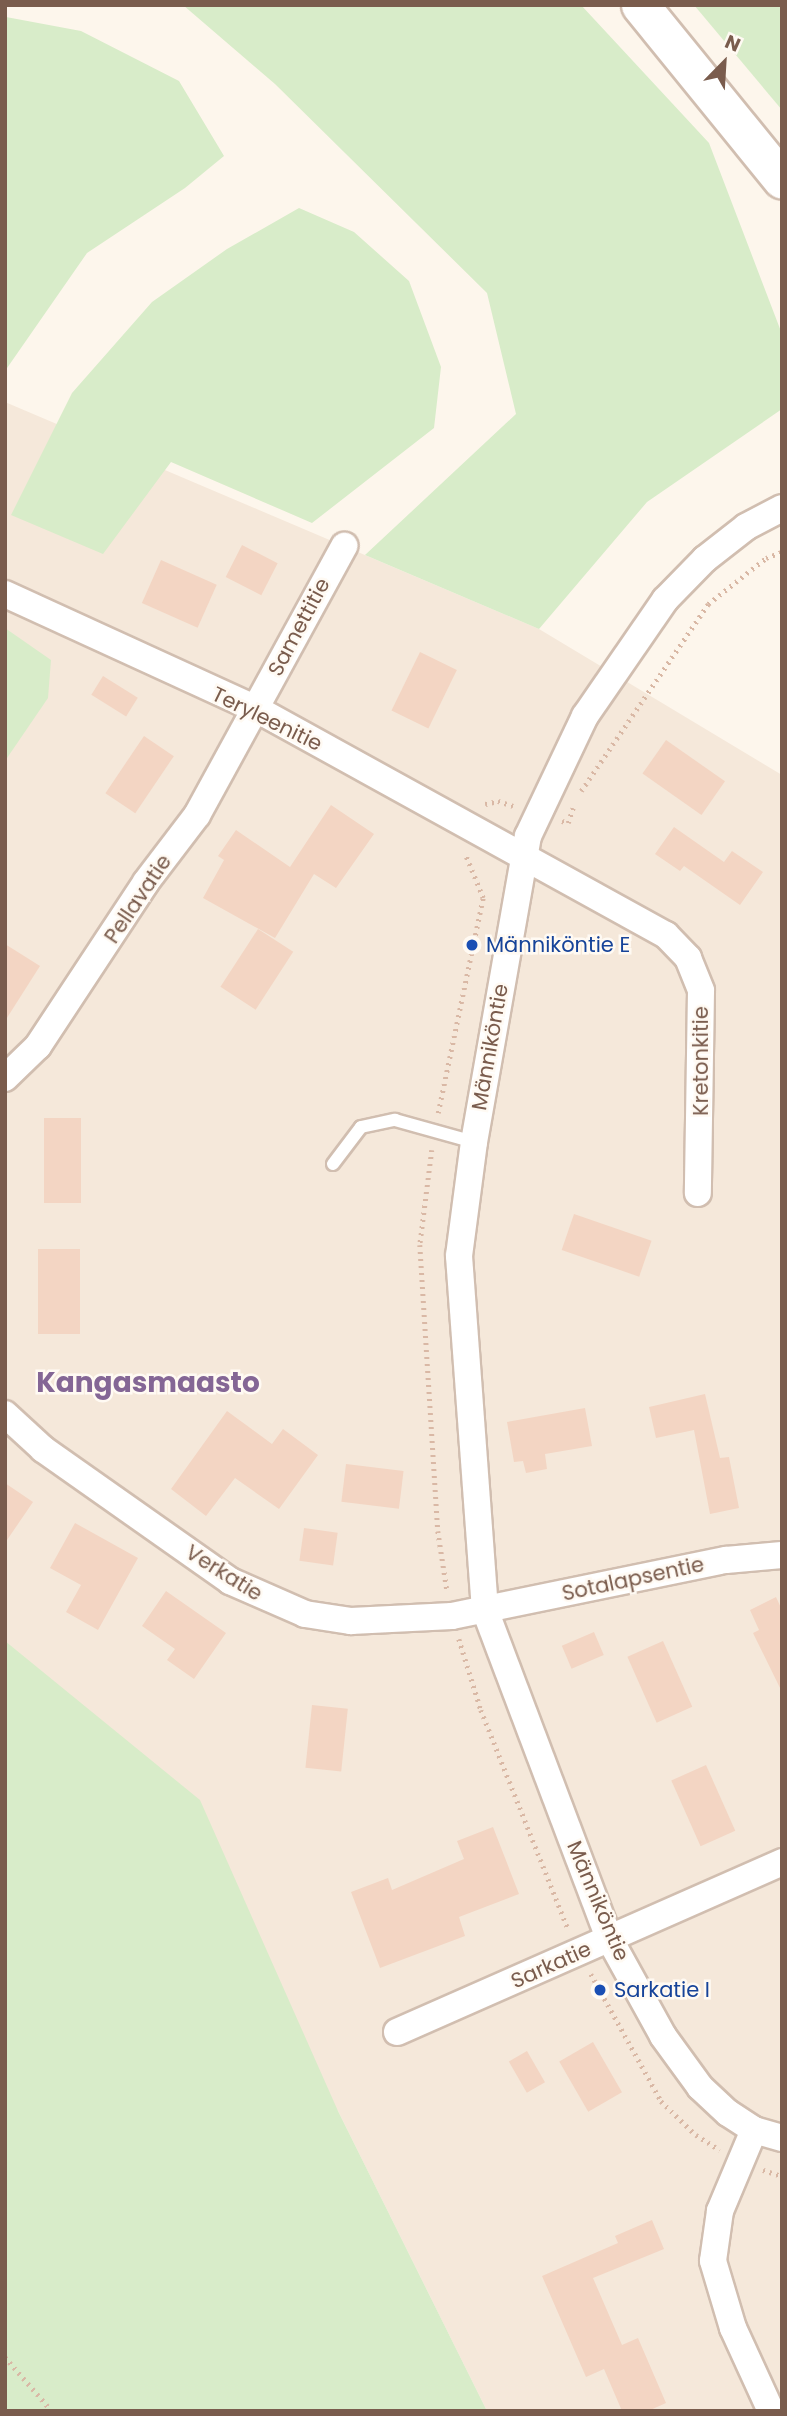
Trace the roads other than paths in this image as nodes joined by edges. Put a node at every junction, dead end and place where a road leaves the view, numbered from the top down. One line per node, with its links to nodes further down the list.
1 (640, 5): 2 (street)
2 (782, 180)
3 (782, 508): 7 (street, Männiköntie)
4 (344, 546): 6 (street, Samettitie)
5 (5, 594): 6 (street, Teryleenitie)
6 (258, 710): 7 (street, Teryleenitie); 8 (street, Pellavatie)
7 (524, 855): 9 (street, Männiköntie); 11 (street, Kretonkitie)
8 (5, 1078)
9 (474, 1142): 10 (lane); 14 (street, Männiköntie)
10 (333, 1164)
11 (698, 1193)
12 (5, 1414): 14 (street, Verkatie)
13 (782, 1555): 14 (street, Sotalapsentie)
14 (485, 1610): 16 (street, Männiköntie)
15 (782, 1862): 16 (street, Sarkatie)
16 (609, 1938): 17 (street, Sarkatie); 18 (street, Männiköntie)
17 (397, 2032)
18 (754, 2130): 19 (street, Männiköntie); 20 (street)
19 (782, 2138)
20 (771, 2411)

